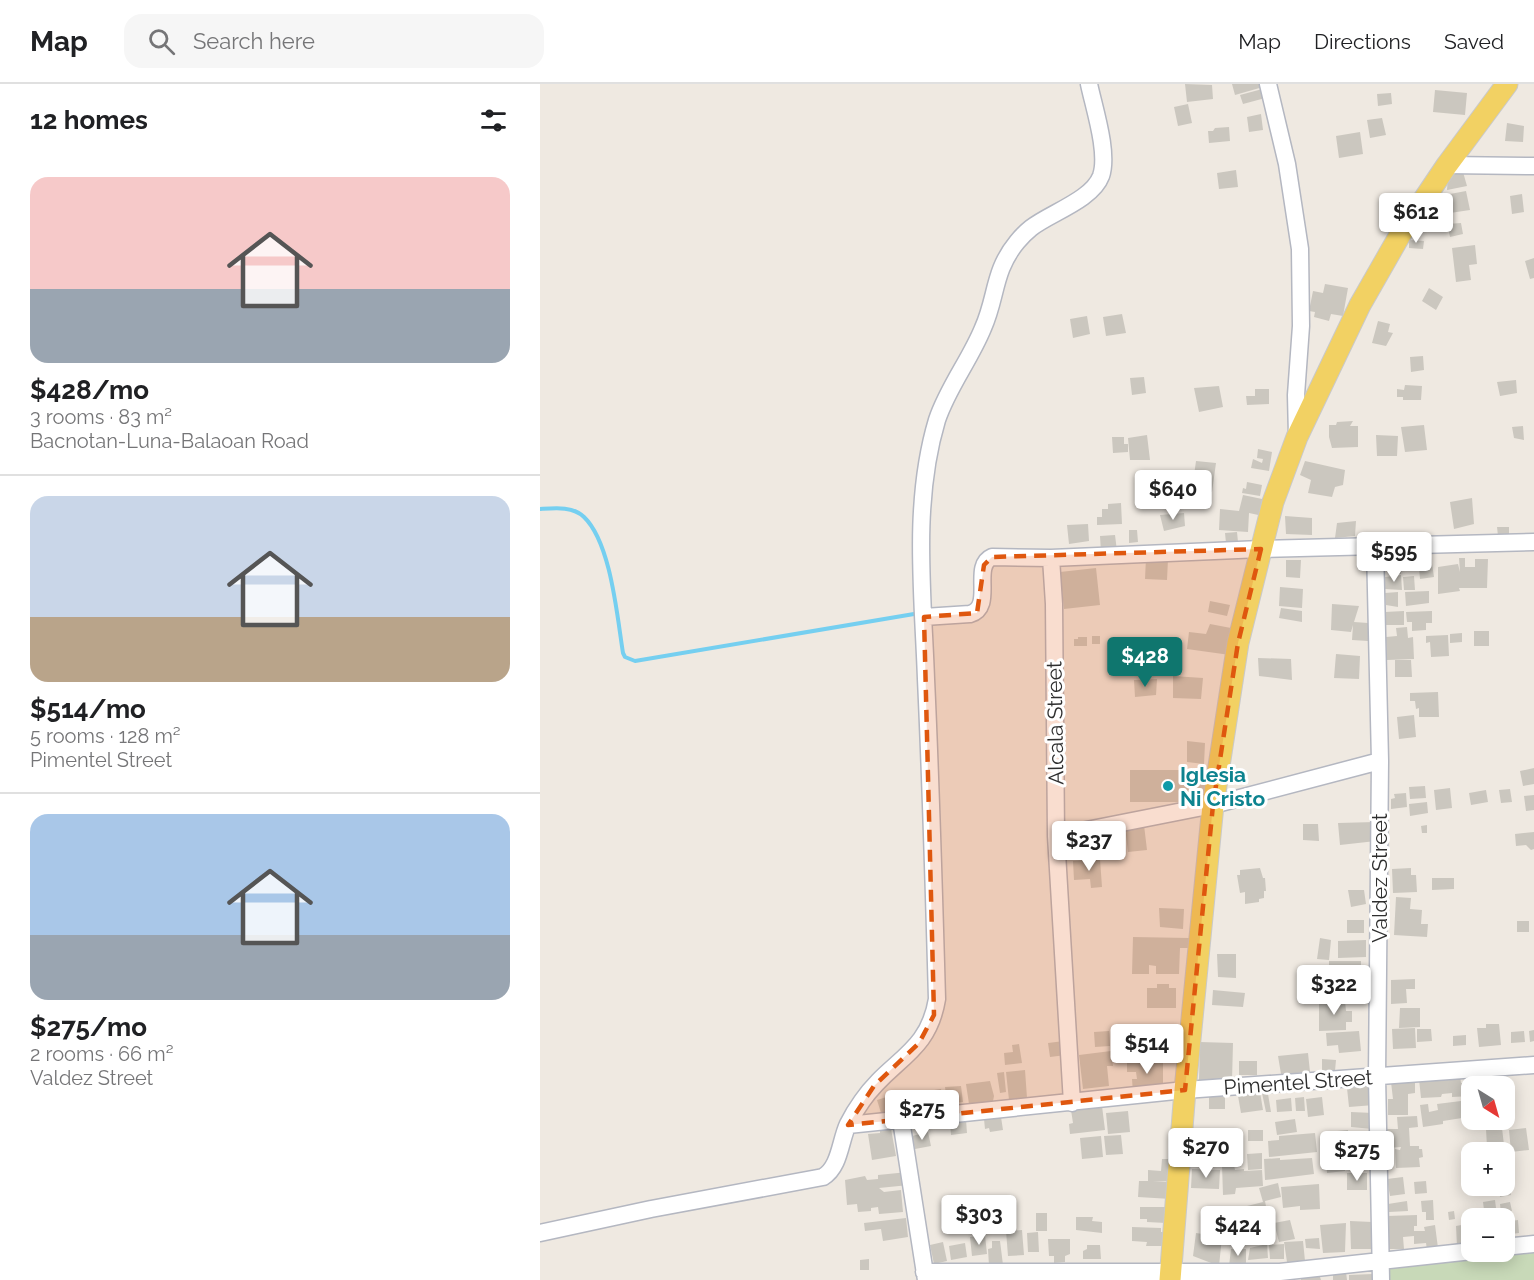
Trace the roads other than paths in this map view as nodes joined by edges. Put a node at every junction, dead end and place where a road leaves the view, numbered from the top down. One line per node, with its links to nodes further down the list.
1 (1089, 84): 11 (street)
2 (1268, 84): 6 (street)
3 (1507, 84): 4 (main road)
4 (1447, 165): 5 (street); 6 (main road)
5 (1534, 166)
6 (1297, 437): 9 (main road)
7 (1534, 543): 8 (street)
8 (1375, 547): 9 (street); 12 (street, Valdez Street)
9 (1261, 549): 10 (street); 13 (main road)
10 (1051, 558): 11 (street); 14 (street, Alcala Street)
11 (924, 617): 20 (street)
12 (1380, 761): 13 (street); 16 (street, Valdez Street)
13 (1213, 805): 14 (street); 17 (main road)
14 (1056, 836): 18 (street, Alcala Street)
15 (1534, 1065): 16 (street, Pimentel Street)
16 (1377, 1076): 17 (street, Pimentel Street); 25 (street, Valdez Street)
17 (1185, 1090): 18 (street, Pimentel Street); 27 (main road)
18 (1072, 1103): 19 (street, Pimentel Street)
19 (901, 1120): 20 (street, Pimentel Street); 26 (street)
20 (848, 1125): 21 (street)
21 (540, 1233)
22 (1534, 1244): 23 (street)
23 (1515, 1246)
24 (1461, 1252): 25 (street)
25 (1380, 1261): 27 (street); 28 (street, Valdez Street)
26 (925, 1276): 27 (street)
27 (1171, 1276)
28 (1381, 1280)

